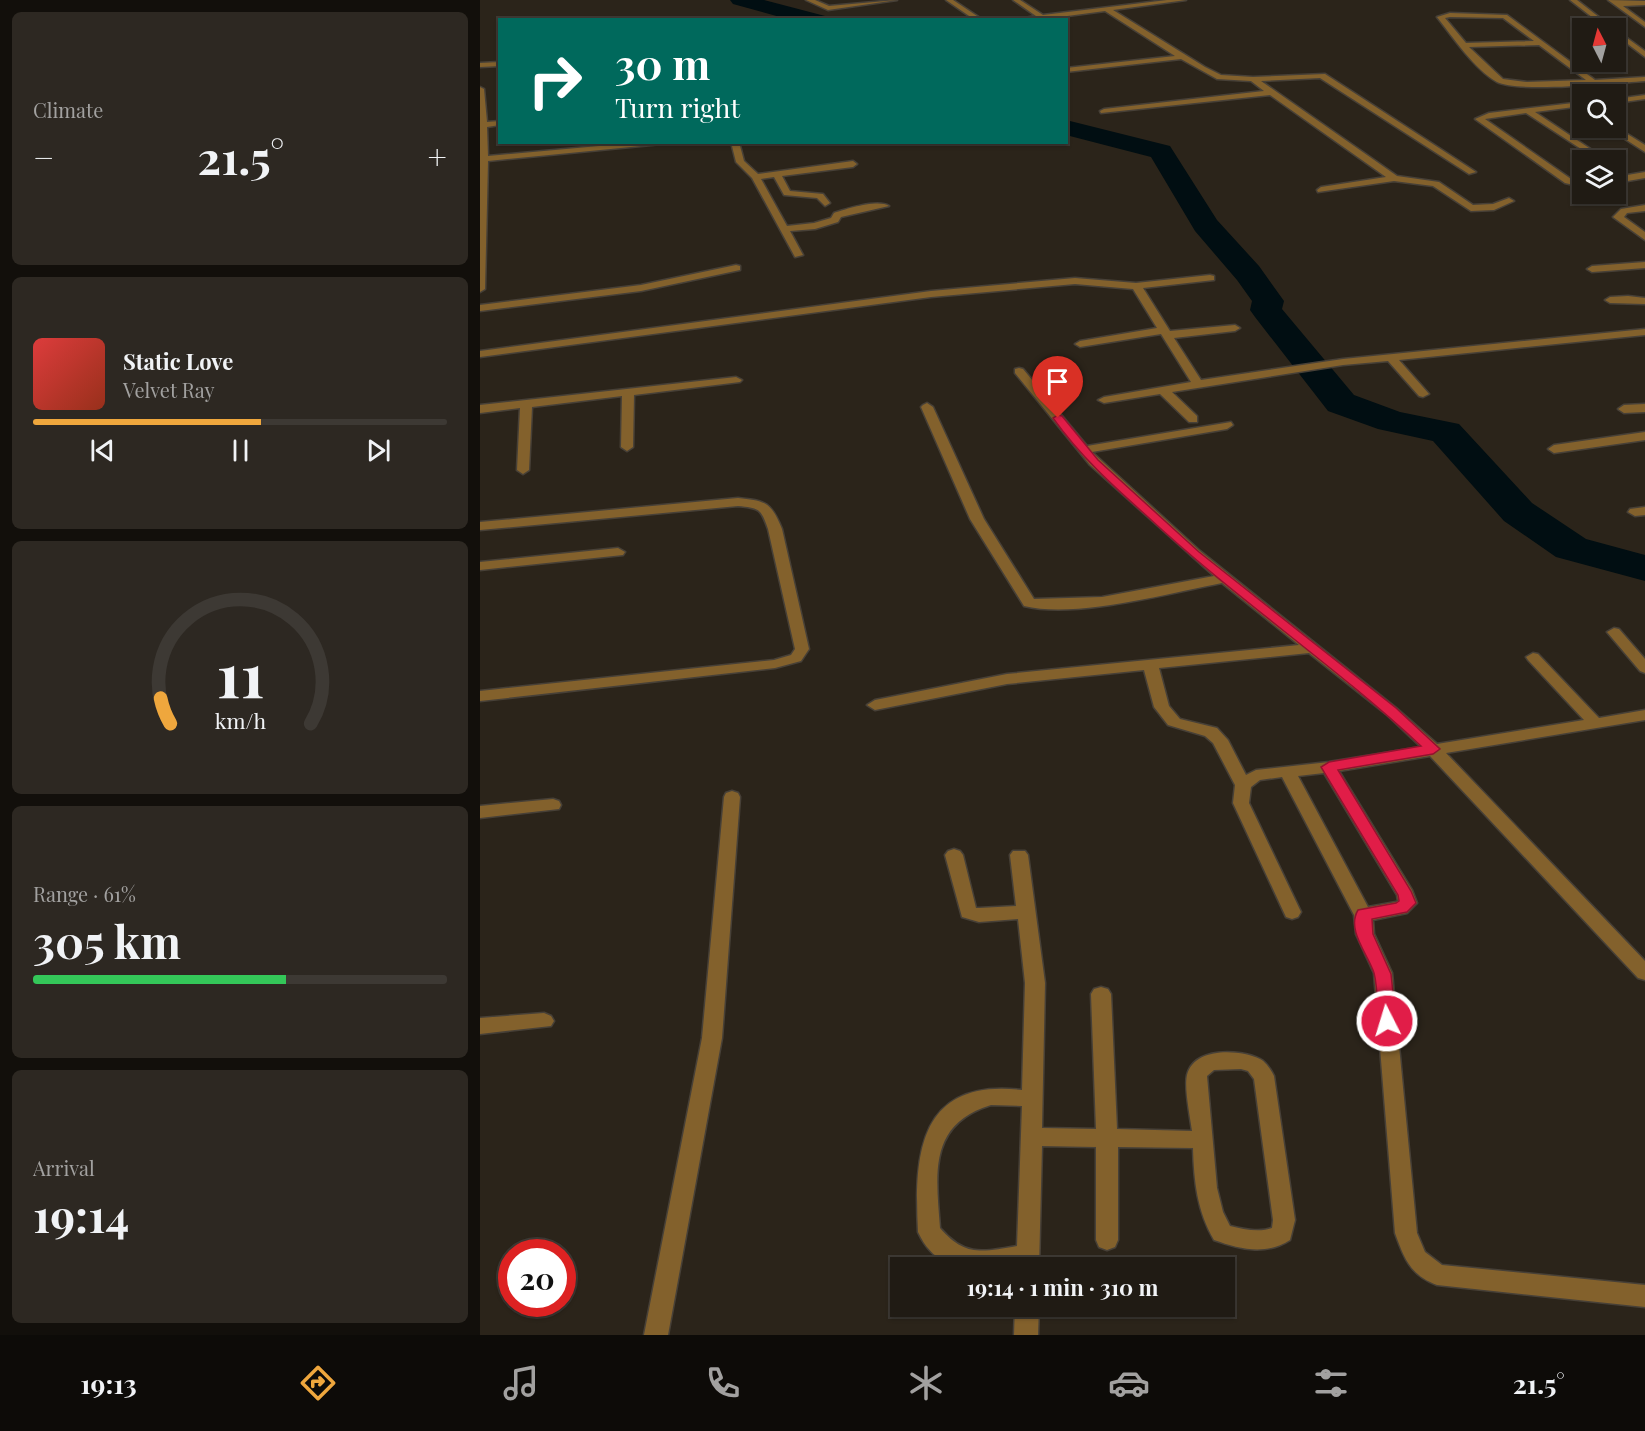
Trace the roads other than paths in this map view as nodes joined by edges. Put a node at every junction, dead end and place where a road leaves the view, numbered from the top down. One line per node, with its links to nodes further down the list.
1 (808, 0): 2 (street)
2 (894, 0)
3 (949, 0): 11 (street)
4 (1016, 0): 10 (street)
5 (1183, 0): 9 (street)
6 (1573, 0): 13 (street)
7 (1614, 2): 8 (street); 14 (street)
8 (1645, 3)
9 (1106, 9): 10 (street); 19 (street)
10 (1041, 16): 12 (street)
11 (977, 18)
12 (1028, 18)
13 (1597, 18)
14 (1645, 25)
15 (1626, 40): 18 (street)
16 (1540, 43): 17 (street); 17 (street); 25 (street)
17 (1465, 45): 25 (street)
18 (1644, 53)
19 (1182, 57): 22 (street); 23 (street)
20 (498, 64): 21 (street)
21 (480, 65)
22 (1068, 70)
23 (1253, 79): 27 (street); 43 (street)
24 (1645, 79): 25 (street)
25 (1592, 81)
26 (480, 89): 31 (street)
27 (1272, 92): 32 (street); 49 (street)
28 (1645, 97): 29 (street)
29 (1626, 100)
30 (1572, 107): 33 (street)
31 (482, 111): 35 (street)
32 (1104, 111)
33 (1528, 111): 40 (street); 52 (street)
34 (498, 123): 35 (street)
35 (482, 125): 41 (street)
36 (1626, 137): 39 (street)
37 (655, 144): 41 (street)
38 (736, 144): 48 (street)
39 (1645, 149)
40 (1588, 150)
41 (483, 159): 44 (street)
42 (853, 164): 45 (street)
43 (1472, 172)
44 (483, 174): 60 (street)
45 (776, 174): 48 (street); 55 (street)
46 (1645, 175): 51 (street)
47 (1626, 176): 51 (street)
48 (756, 177): 58 (street)
49 (1394, 178): 53 (street); 54 (street)
50 (1626, 178): 51 (street)
51 (1629, 178)
52 (1572, 182)
53 (1321, 190)
54 (1509, 201)
55 (825, 203)
56 (884, 206): 58 (street)
57 (1645, 208): 59 (street)
58 (784, 229): 61 (street)
59 (1645, 237)
60 (481, 247): 62 (street)
61 (798, 255)
62 (481, 262): 68 (street)
63 (1645, 265): 65 (street)
64 (736, 268): 71 (street)
65 (1592, 269)
66 (1210, 279): 67 (street)
67 (1136, 286): 74 (street); 76 (street)
68 (480, 289)
69 (1610, 300): 70 (street)
70 (1645, 301)
71 (480, 308)
72 (1236, 328): 74 (street)
73 (1645, 332): 77 (street)
74 (1166, 333): 75 (street); 80 (street)
75 (1080, 344)
76 (480, 354)
77 (1391, 357): 80 (street); 83 (street)
78 (1019, 371): 95 (street)
79 (736, 380): 82 (street)
80 (1198, 384): 81 (street)
81 (1163, 390): 84 (street); 90 (street)
82 (628, 393): 85 (street); 93 (street)
83 (1423, 394)
84 (1104, 400)
85 (526, 404): 88 (street); 96 (street)
86 (927, 407): 100 (street)
87 (1645, 408): 89 (street)
88 (480, 409)
89 (1624, 409)
90 (1193, 419)
91 (1227, 425): 95 (street)
92 (1645, 436): 94 (street)
93 (627, 447)
94 (1554, 449)
95 (1084, 450): 100 (street)
96 (524, 470)
97 (480, 526): 106 (street)
98 (618, 552): 99 (street)
99 (480, 566)
100 (1225, 578): 102 (street)
101 (1614, 632): 105 (street)
102 (1313, 648): 104 (street); 110 (street)
103 (1533, 657): 109 (street)
104 (1150, 663): 107 (street); 113 (street)
105 (1645, 668)
106 (480, 696)
107 (875, 705)
108 (1645, 715): 109 (street)
109 (1595, 723): 110 (street)
110 (1433, 749): 111 (street); 122 (street)
111 (1329, 767): 112 (street); 121 (street)
112 (1287, 771): 113 (street); 121 (street)
113 (1243, 785): 120 (street)
114 (732, 797): 135 (street)
115 (553, 806): 116 (street)
116 (480, 812)
117 (954, 855): 119 (street)
118 (1019, 855): 119 (street)
119 (1026, 912): 126 (street)
120 (1292, 912)
121 (1363, 915): 133 (street)
122 (1645, 972)
123 (1101, 994): 128 (street)
124 (544, 1021): 125 (street)
125 (480, 1026)
126 (1033, 1099): 127 (street); 131 (street)
127 (1032, 1137): 128 (street); 132 (street)
128 (1107, 1140): 129 (street); 130 (street)
129 (1203, 1140): 129 (street)
130 (1107, 1240)
131 (962, 1257)
132 (1028, 1257)
133 (1645, 1296)
134 (1026, 1317): 136 (street)
135 (656, 1335)
136 (1026, 1335)

